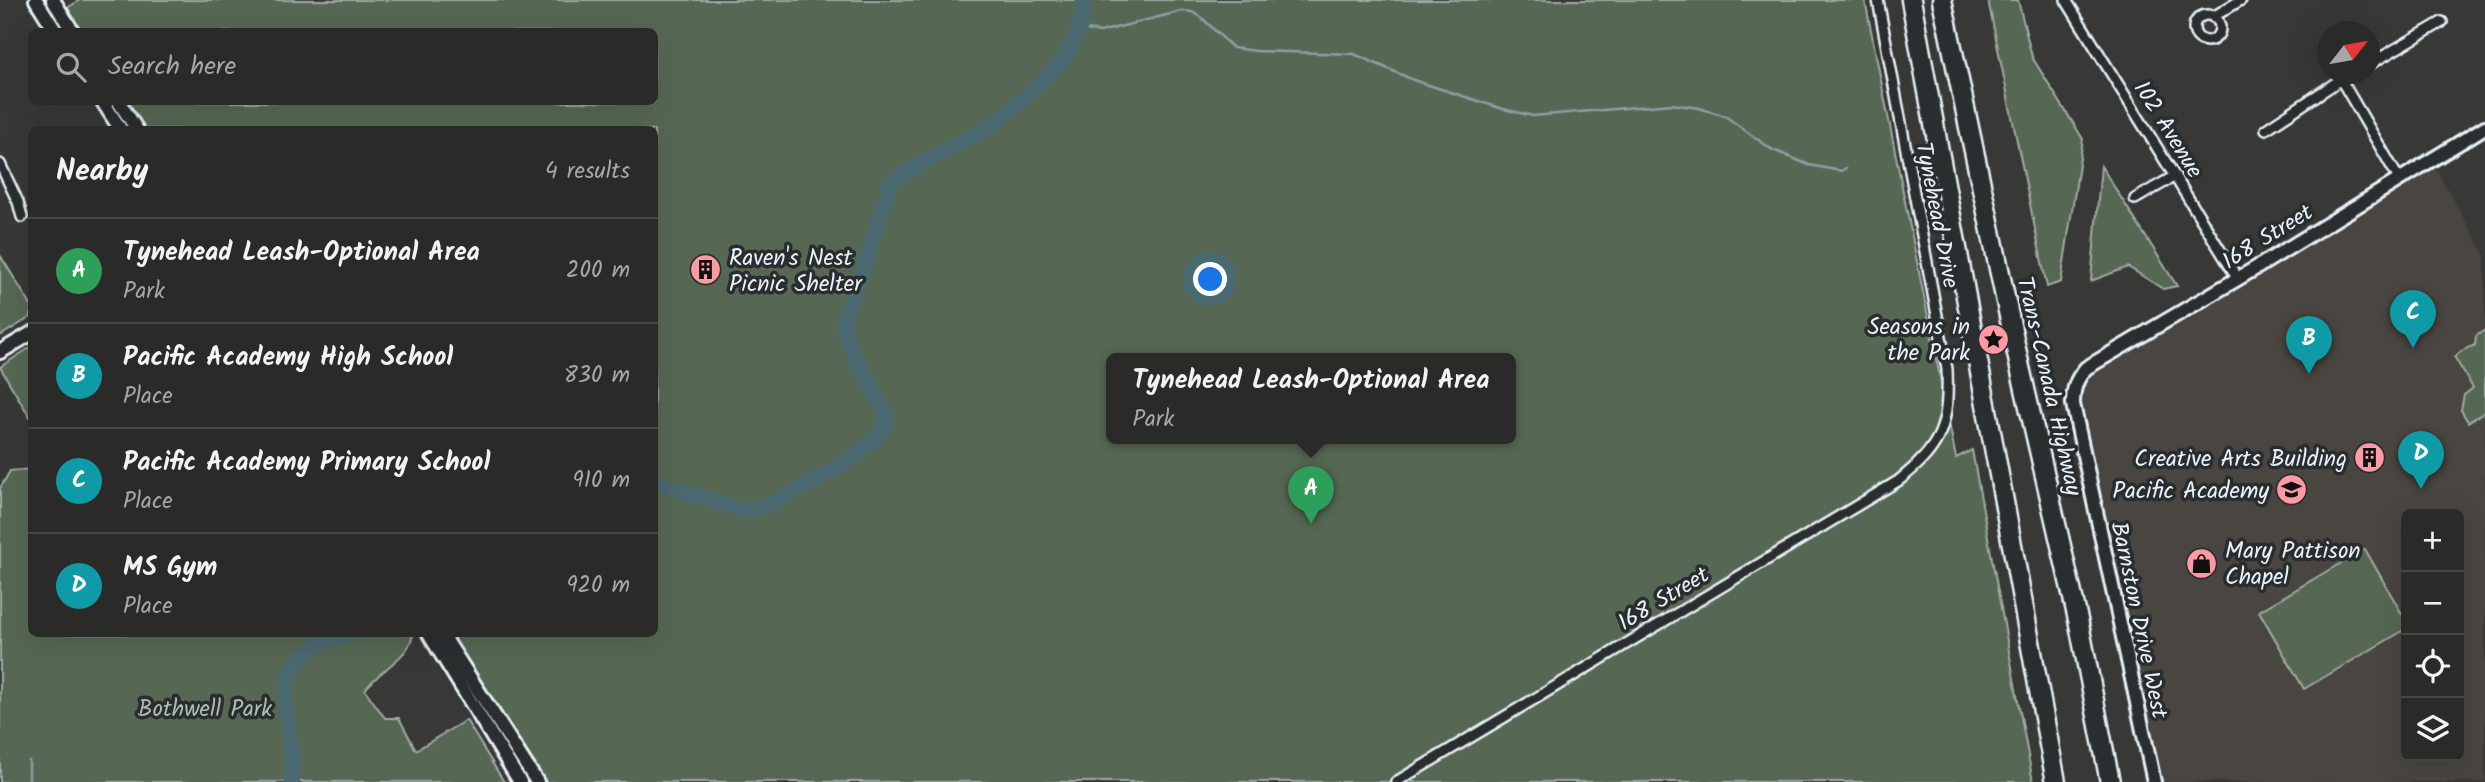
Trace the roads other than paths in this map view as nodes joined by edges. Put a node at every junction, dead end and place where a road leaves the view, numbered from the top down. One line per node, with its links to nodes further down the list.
1 (36, 0): 10 (street)
2 (53, 0): 11 (street)
3 (1878, 0): 30 (street, Tynehead Drive)
4 (1910, 0): 36 (highway)
5 (1942, 0): 37 (highway, Trans-Canada Highway)
6 (2066, 0): 22 (street, 102 Avenue)
7 (2241, 0): 8 (street)
8 (2213, 17)
9 (2442, 22): 12 (street)
10 (54, 28)
11 (70, 28)
12 (2380, 58)
13 (2332, 84): 20 (street)
14 (2348, 84): 23 (street)
15 (105, 105): 17 (street)
16 (120, 105): 18 (street)
17 (118, 126)
18 (134, 126)
19 (2484, 129): 23 (street, 168 Street)
20 (2266, 130)
21 (0, 164): 25 (street)
22 (2175, 176): 24 (street); 26 (street, 102 Avenue)
23 (2399, 179): 26 (street, 168 Street)
24 (2135, 199)
25 (22, 217)
26 (2238, 279): 29 (street, 168 Street)
27 (28, 336): 28 (street)
28 (0, 352)
29 (2075, 384): 38 (street, Barnston Drive West)
30 (1939, 437): 35 (street, 168 Street)
31 (431, 637): 33 (street)
32 (444, 637): 34 (street)
33 (520, 782)
34 (537, 782)
35 (1396, 782)
36 (2056, 782)
37 (2109, 782)
38 (2154, 782)

